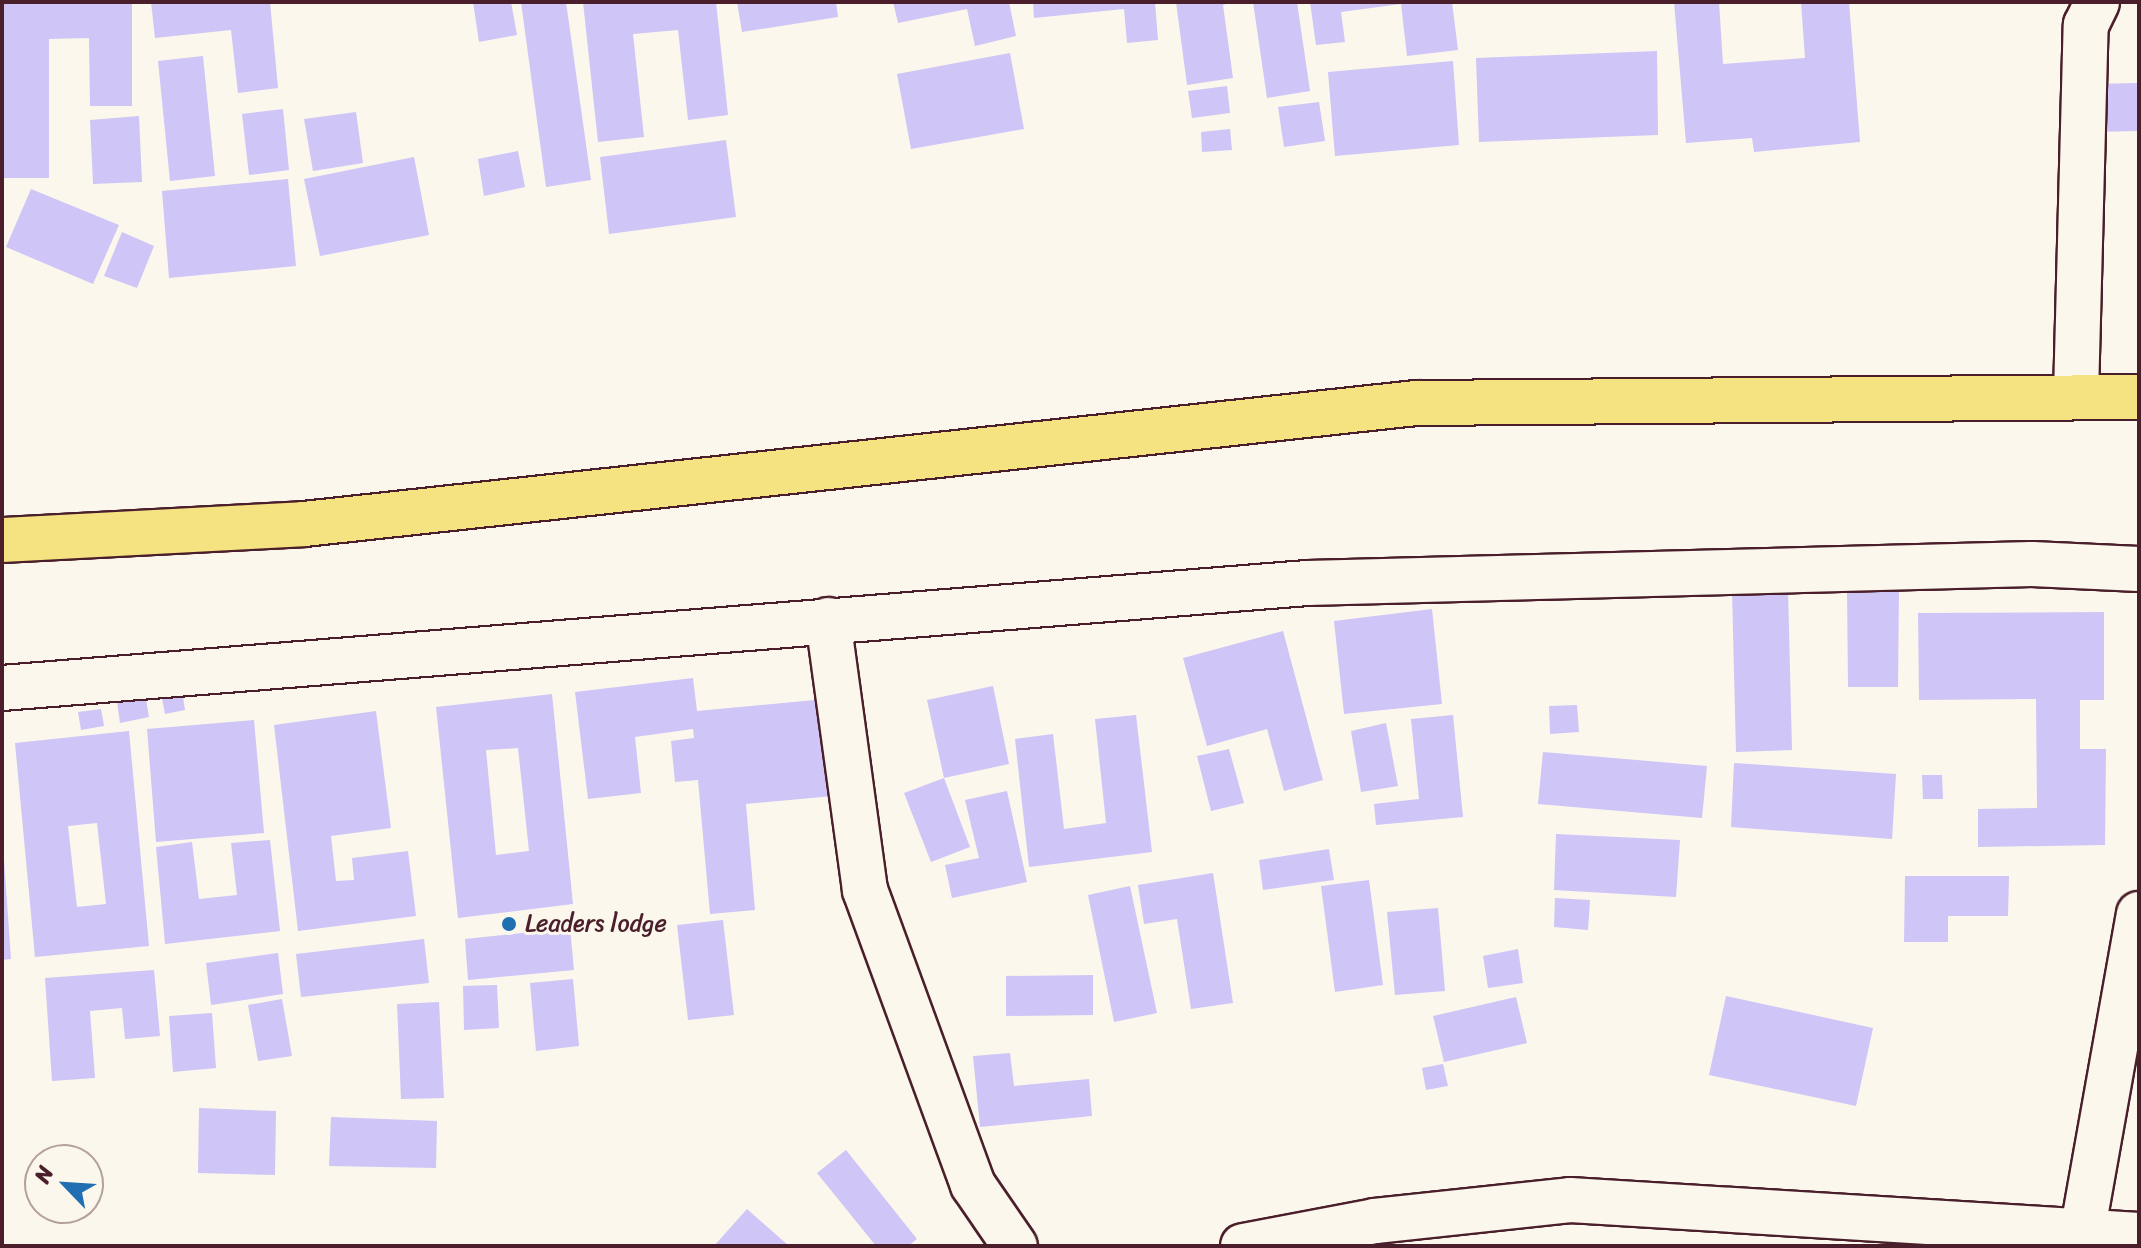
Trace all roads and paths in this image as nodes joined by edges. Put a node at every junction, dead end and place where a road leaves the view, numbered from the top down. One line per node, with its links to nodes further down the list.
1 (2097, 2): 2 (street)
2 (2076, 395): 3 (highway); 4 (highway)
3 (2139, 397)
4 (2, 540)
5 (2139, 569): 6 (street)
6 (828, 620): 7 (street); 12 (street)
7 (2, 688)
8 (2139, 914): 9 (street)
9 (2083, 1228): 10 (street); 11 (street)
10 (1924, 1233): 13 (street)
11 (2139, 1235)
12 (1015, 1246)
13 (1243, 1246)

